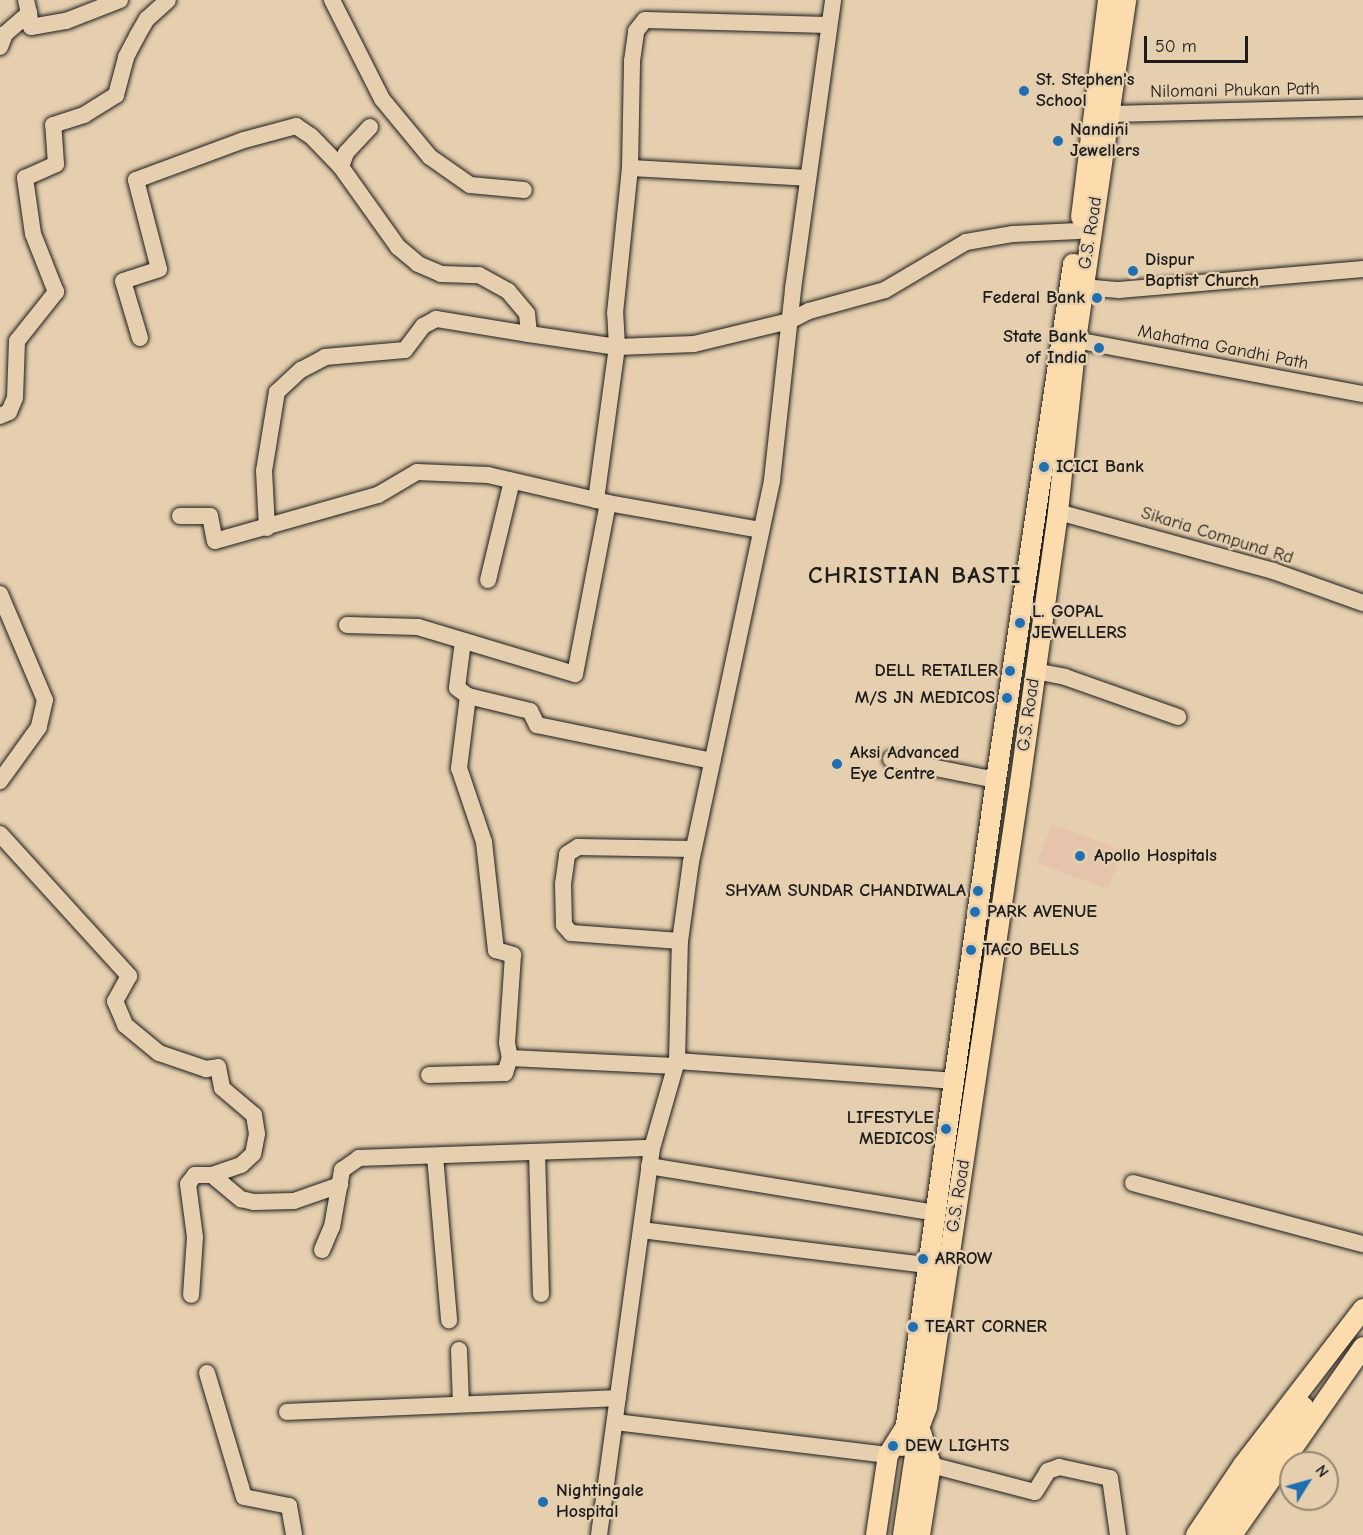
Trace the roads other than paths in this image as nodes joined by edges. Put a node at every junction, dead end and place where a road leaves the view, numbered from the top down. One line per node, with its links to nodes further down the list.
1 (120, 0): 7 (street)
2 (168, 0): 27 (street)
3 (332, 0): 17 (street)
4 (833, 0): 9 (street)
5 (1108, 0): 18 (main road, G.S. Road)
6 (1126, 0): 12 (main road, G.S. Road)
7 (27, 7): 8 (street)
8 (7, 22): 10 (street)
9 (829, 25): 15 (street); 16 (street)
10 (0, 47)
11 (1363, 108): 12 (street, Nilomani Phukan Path)
12 (1109, 114): 20 (main road, G.S. Road)
13 (370, 128): 14 (street)
14 (341, 167): 22 (street); 23 (street)
15 (630, 168): 16 (street); 25 (street)
16 (808, 178): 21 (street)
17 (524, 190)
18 (1079, 231): 21 (street); 44 (main road, G.S. Road)
19 (1363, 269): 20 (street)
20 (1083, 287): 24 (main road, G.S. Road)
21 (789, 321): 25 (street); 33 (street)
22 (529, 334): 25 (street); 32 (street)
23 (140, 338)
24 (1076, 340): 26 (street, Mahatma Gandhi Path); 30 (main road, G.S. Road)
25 (617, 347): 29 (street)
26 (1363, 394)
27 (0, 416)
28 (512, 481): 29 (street); 32 (street); 34 (street)
29 (602, 501): 33 (street); 38 (street)
30 (1058, 512): 36 (street, Sikaria Compund Rd); 39 (main road, G.S. Road)
31 (180, 516): 32 (street)
32 (267, 528)
33 (761, 530): 43 (street)
34 (488, 580)
35 (0, 594): 45 (street)
36 (1363, 603)
37 (347, 625): 38 (street)
38 (463, 641): 40 (street)
39 (1035, 671): 41 (street); 79 (main road, G.S. Road)
40 (468, 696): 43 (street); 49 (street)
41 (1178, 717)
42 (891, 759): 44 (street)
43 (712, 761): 47 (street)
44 (996, 780): 52 (main road, G.S. Road)
45 (0, 781)
46 (0, 834): 57 (street)
47 (693, 849): 48 (street); 48 (street)
48 (680, 941): 50 (street)
49 (510, 1058): 50 (street); 51 (street)
50 (676, 1064): 52 (street); 53 (street)
51 (429, 1075)
52 (954, 1081): 60 (main road, G.S. Road)
53 (652, 1148): 54 (street); 56 (street)
54 (537, 1152): 55 (street); 65 (street)
55 (435, 1156): 59 (street); 68 (street)
56 (649, 1166): 60 (street); 61 (street)
57 (212, 1175): 59 (street); 66 (street)
58 (1132, 1183): 62 (street)
59 (340, 1185): 63 (street)
60 (935, 1213): 64 (main road, G.S. Road)
61 (641, 1230): 64 (street); 74 (street)
62 (1363, 1244)
63 (322, 1250)
64 (927, 1265): 79 (main road, G.S. Road)
65 (541, 1294)
66 (191, 1295)
67 (1363, 1309): 71 (main road)
68 (449, 1320)
69 (1363, 1347): 73 (main road)
70 (459, 1350): 75 (street)
71 (1320, 1367): 77 (main road); 88 (main road)
72 (207, 1373): 81 (street)
73 (1338, 1383): 77 (main road); 90 (main road)
74 (618, 1398): 75 (street); 78 (street)
75 (461, 1404): 76 (street)
76 (287, 1412)
77 (1297, 1418): 89 (main road)
78 (615, 1422): 80 (street); 82 (street)
79 (913, 1425): 80 (main road); 80 (main road)
80 (909, 1460): 83 (main road); 84 (main road); 85 (main road); 86 (main road); 87 (street)
81 (294, 1535)
82 (599, 1535)
83 (876, 1535)
84 (890, 1535)
85 (903, 1535)
86 (920, 1535)
87 (1118, 1535)
88 (1196, 1535)
89 (1215, 1535)
90 (1232, 1535)

